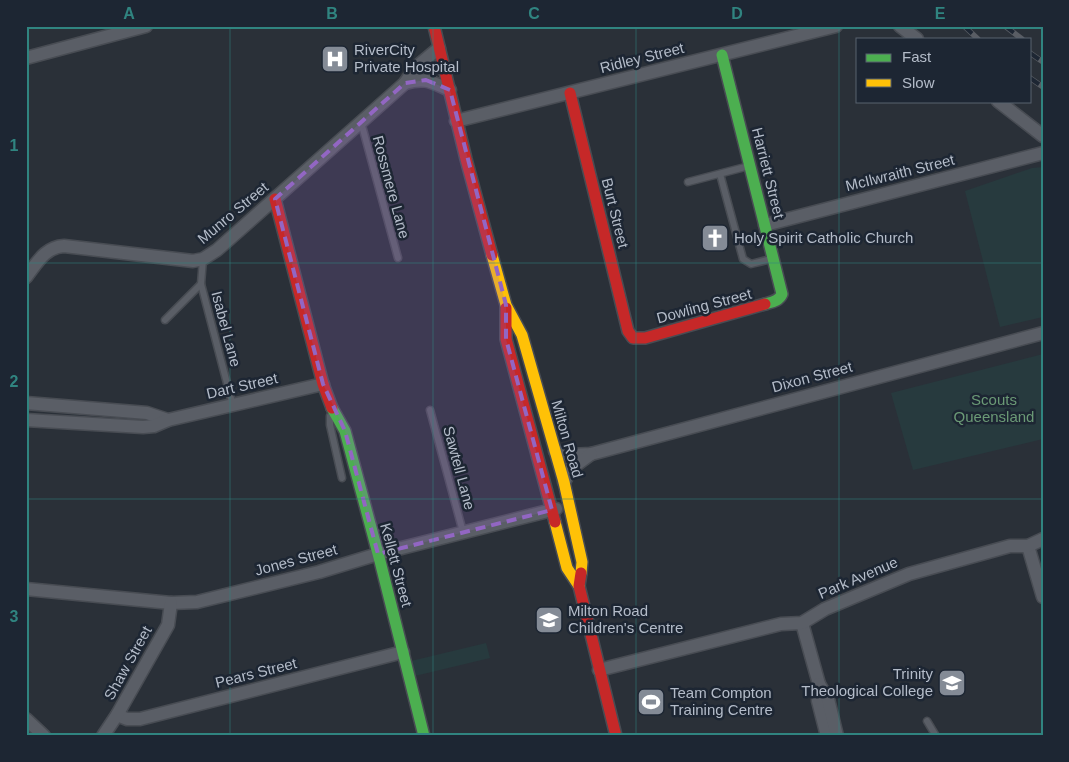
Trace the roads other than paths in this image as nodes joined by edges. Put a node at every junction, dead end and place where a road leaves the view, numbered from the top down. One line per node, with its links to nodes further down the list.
1 (146, 26): 8 (street)
2 (434, 26): 6 (street, Milton Road)
3 (900, 26): 5 (street)
4 (832, 27): 7 (street, Ridley Street)
5 (916, 38)
6 (439, 48): 9 (street, Munro Street); 10 (street, Milton Road)
7 (722, 54): 11 (street, Ridley Street); 17 (street, Harriett Street)
8 (26, 58)
9 (405, 83): 10 (street); 14 (street, Munro Street)
10 (450, 90): 13 (street, Milton Road)
11 (570, 93): 13 (street, Ridley Street); 31 (street, Burt Street)
12 (999, 102): 15 (street)
13 (456, 121): 28 (street, Milton Road)
14 (361, 122): 20 (street, Munro Street); 22 (lane, Rossmere Lane)
15 (1043, 136)
16 (1043, 153): 21 (street, McIlwraith Street)
17 (750, 166): 18 (lane); 21 (street, Harriett Street)
18 (720, 174): 19 (lane); 23 (lane)
19 (688, 182)
20 (275, 199): 24 (street, Munro Street); 32 (street, Kellett Street)
21 (765, 225): 23 (street, Harriett Street)
22 (398, 258)
23 (774, 258): 27 (street, Harriett Street)
24 (203, 259): 25 (street, Munro Street); 26 (lane, Isabel Lane)
25 (26, 277)
26 (201, 284): 29 (lane); 35 (lane, Isabel Lane)
27 (780, 298): 31 (street, Dowling Street)
28 (506, 305): 39 (street, Milton Road); 44 (street, Milton Road)
29 (165, 320)
30 (1043, 333): 40 (street, Dixon Street)
31 (633, 338)
32 (324, 384): 34 (street, Kellett Street); 35 (street, Dart Street)
33 (26, 403): 38 (street, Dart Street)
34 (330, 405): 41 (lane, Kellett Street); 48 (street, Kellett Street)
35 (233, 406): 38 (street, Dart Street)
36 (430, 410): 45 (lane, Sawtell Lane)
37 (26, 420): 38 (street, Dart Street)
38 (168, 420)
39 (555, 451): 40 (street, Dixon Street); 42 (street, Milton Road)
40 (591, 454): 42 (street, Dixon Street)
41 (342, 478)
42 (564, 482): 43 (street, Milton Road)
43 (569, 505): 44 (street, Jones Street); 49 (street, Milton Road)
44 (552, 510): 45 (street, Jones Street); 49 (street, Milton Road)
45 (463, 532): 48 (street, Jones Street)
46 (1043, 539): 47 (street, Park Avenue)
47 (1028, 546): 51 (street); 53 (street, Park Avenue)
48 (378, 554): 52 (street, Jones Street); 54 (street, Kellett Street)
49 (579, 586): 55 (street, Milton Road)
50 (26, 589): 52 (street, Jones Street)
51 (1043, 597)
52 (171, 603): 57 (street, Shaw Street)
53 (802, 623): 55 (street, Park Avenue); 56 (street)
54 (403, 652): 57 (street, Pears Street); 62 (street, Kellett Street)
55 (599, 670): 63 (street, Milton Road)
56 (819, 684): 64 (street); 65 (street)
57 (117, 715): 61 (street, Shaw Street)
58 (26, 719): 60 (street)
59 (927, 721): 66 (lane)
60 (44, 736)
61 (103, 736)
62 (424, 736)
63 (616, 736)
64 (828, 736)
65 (837, 736)
66 (936, 736)

